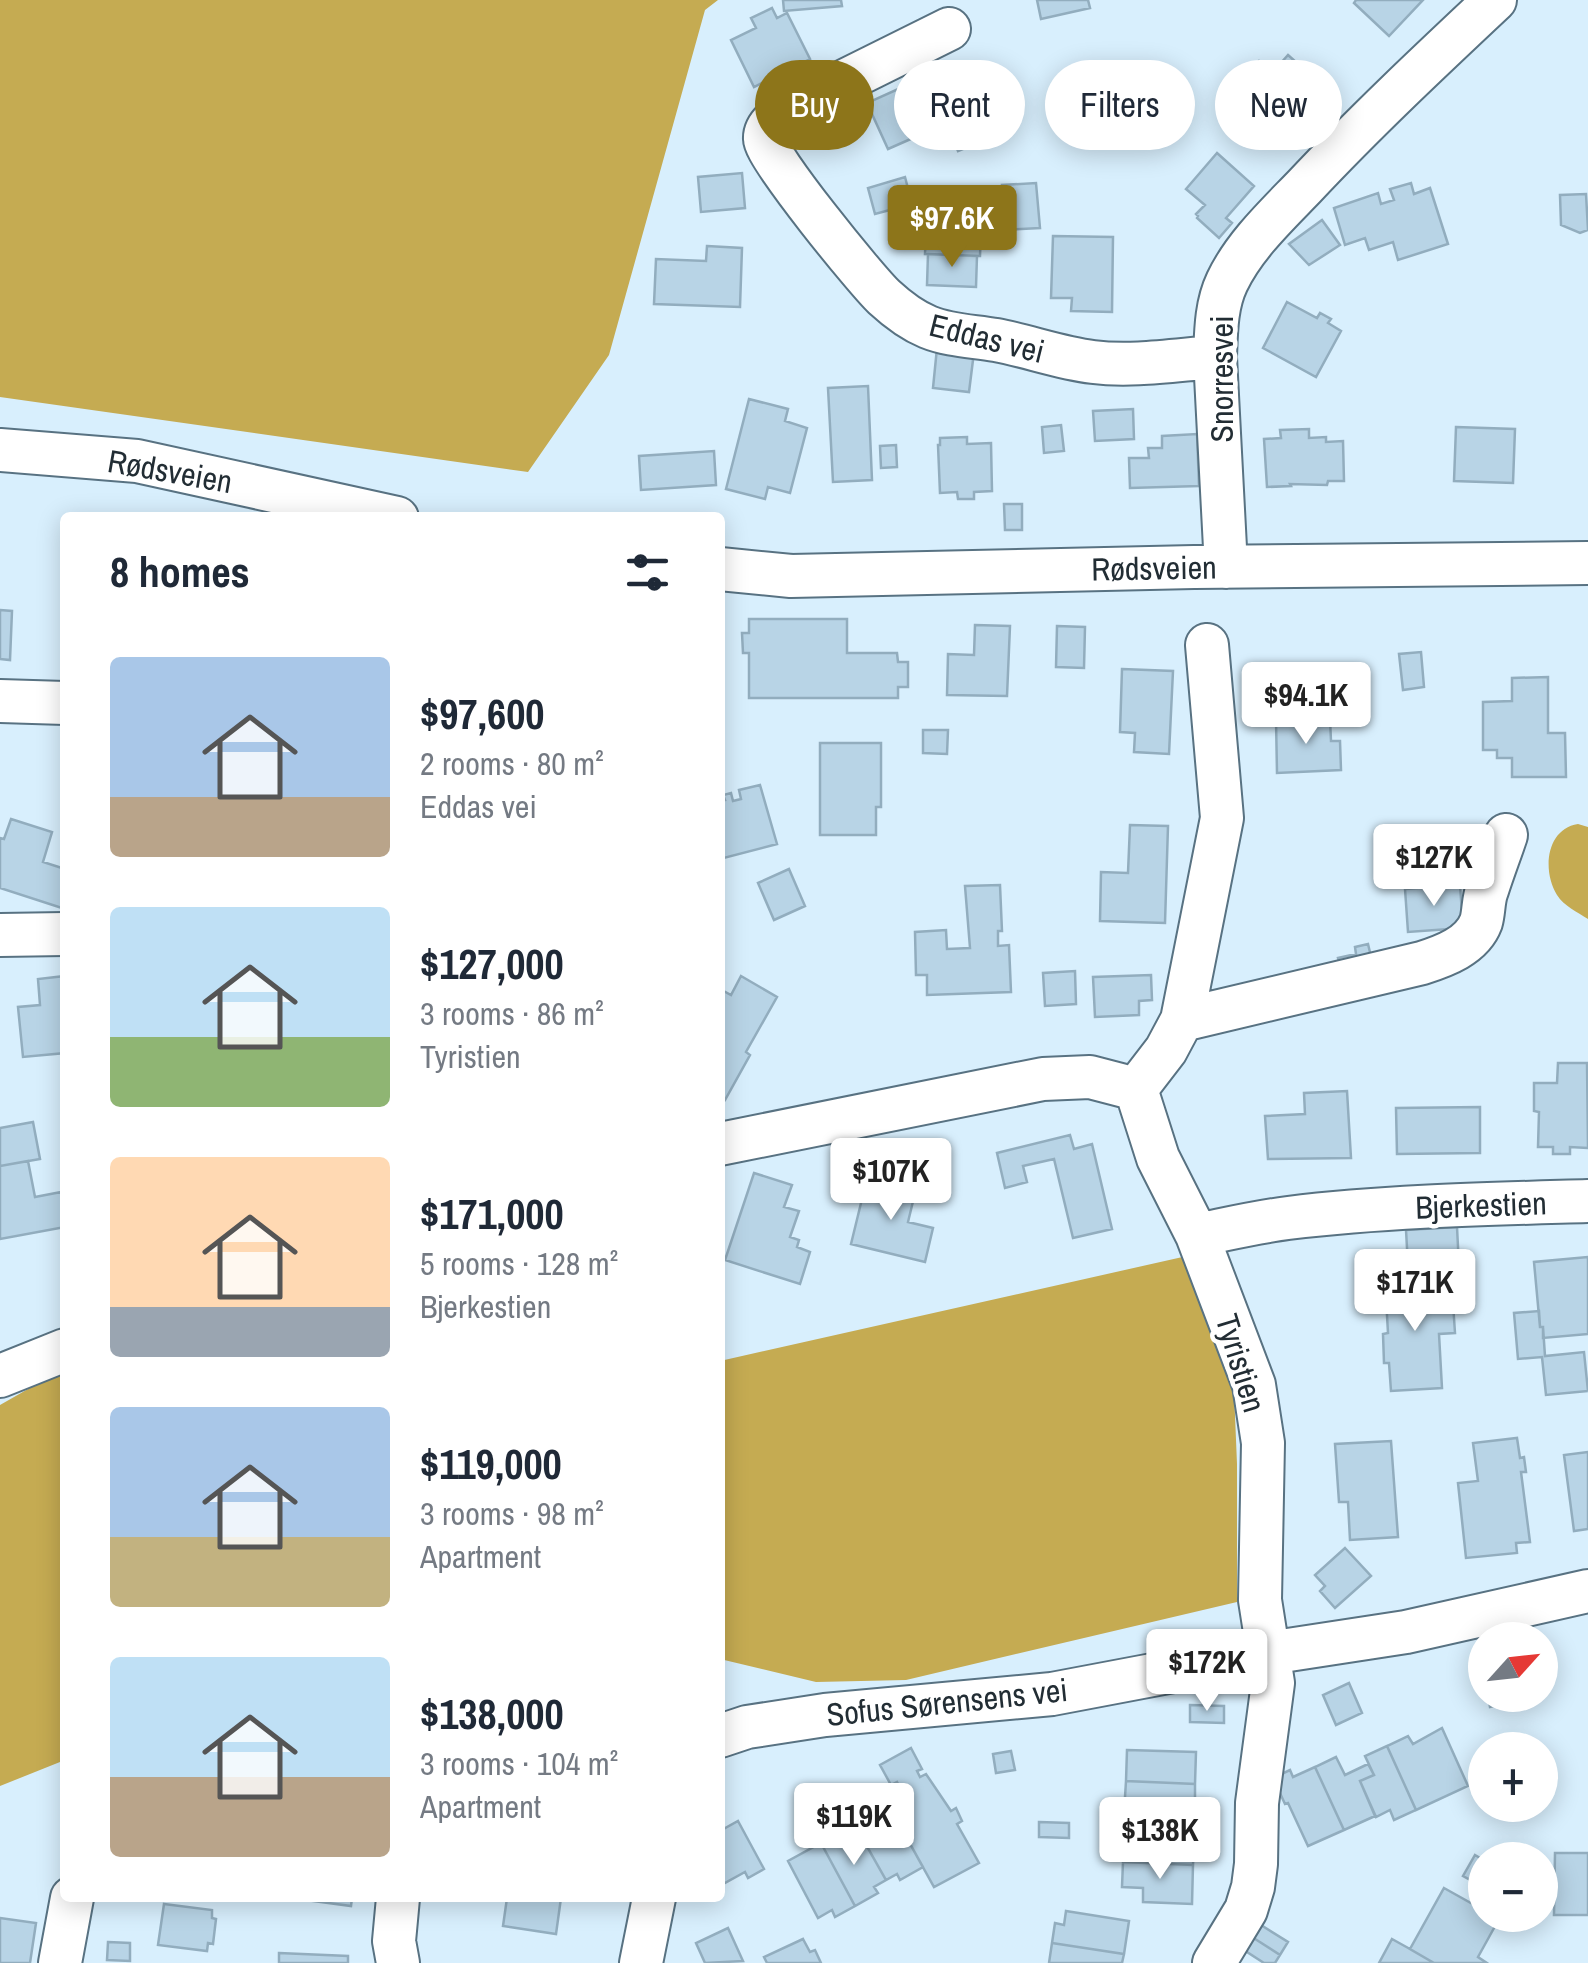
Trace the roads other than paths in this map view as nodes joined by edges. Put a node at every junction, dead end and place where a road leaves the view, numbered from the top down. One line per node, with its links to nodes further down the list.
1 (1495, 0): 3 (street, Snorresvei)
2 (948, 29): 3 (street, Eddas vei)
3 (1215, 357): 7 (street, Snorresvei)
4 (0, 450): 5 (street, Rødsveien)
5 (370, 512)
6 (1588, 563): 7 (street, Rødsveien)
7 (1226, 567): 8 (street, Rødsveien)
8 (725, 570)
9 (1207, 645): 15 (street)
10 (0, 700): 11 (street)
11 (60, 703)
12 (1506, 836): 15 (street)
13 (0, 934): 14 (street)
14 (60, 934)
15 (1182, 1020): 16 (street)
16 (1136, 1089): 17 (street); 19 (street, Tyristien)
17 (725, 1143)
18 (1588, 1201): 19 (street, Bjerkestien)
19 (1197, 1235): 23 (street, Tyristien)
20 (60, 1352): 21 (street)
21 (0, 1376)
22 (1588, 1591): 23 (street, Sofus Sørensens vei)
23 (1269, 1654): 24 (street, Sofus Sørensens vei); 31 (street, Tyristien)
24 (725, 1734)
25 (71, 1902): 28 (street)
26 (398, 1902): 29 (street)
27 (653, 1902): 30 (street)
28 (60, 1963)
29 (398, 1963)
30 (641, 1963)
31 (1214, 1963)

